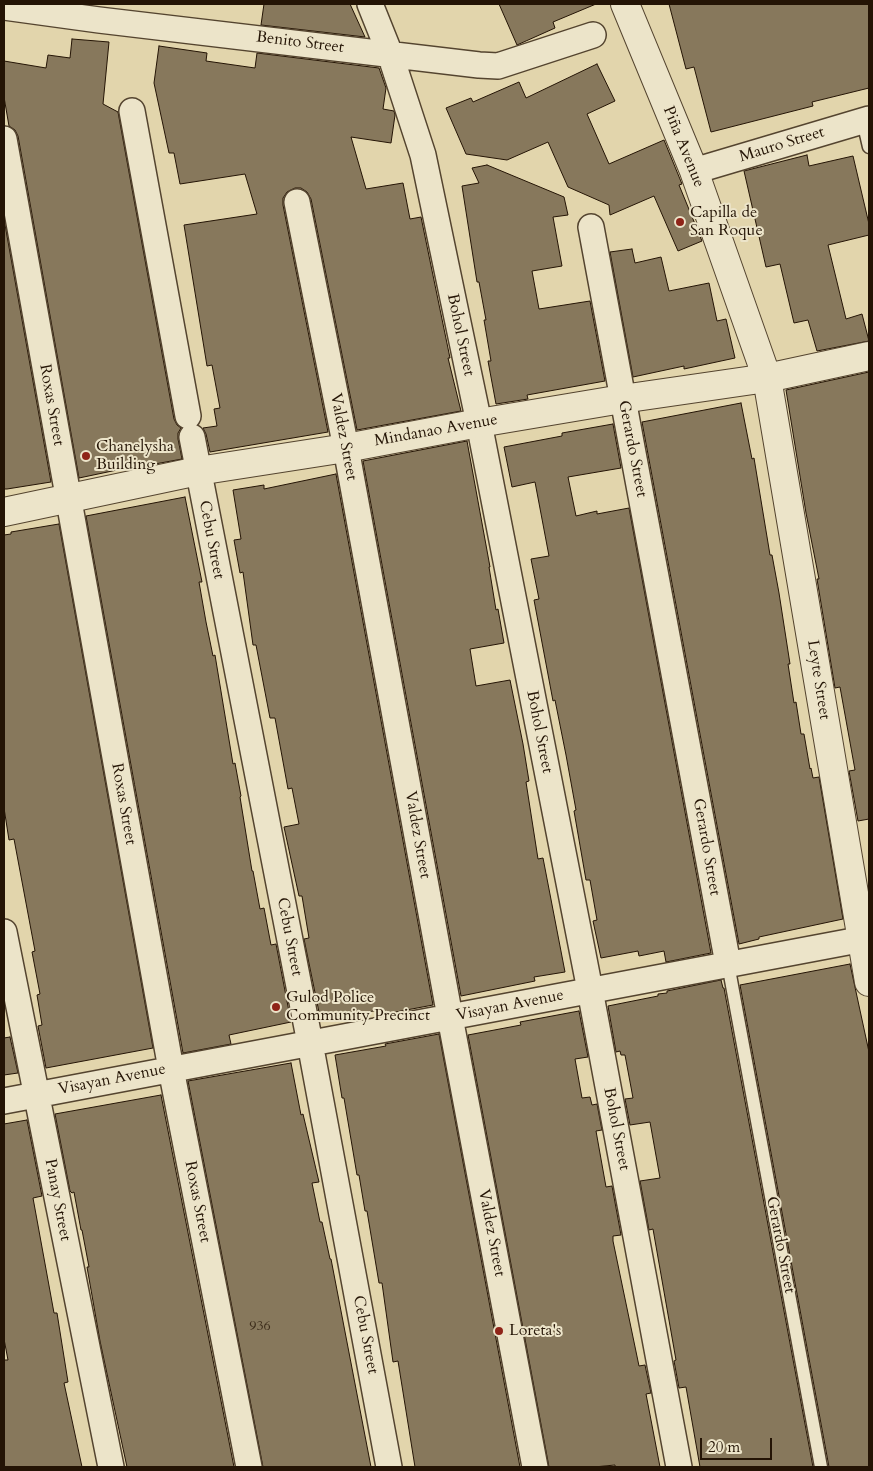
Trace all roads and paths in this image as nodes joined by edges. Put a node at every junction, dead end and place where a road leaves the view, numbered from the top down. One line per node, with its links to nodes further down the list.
1 (370, 4): 6 (street, Bohol Street)
2 (625, 4): 11 (street, Piña Avenue)
3 (4, 7): 4 (street, Benito Street)
4 (98, 12): 6 (street, Benito Street)
5 (593, 35): 6 (street, Benito Street)
6 (390, 54): 17 (street, Bohol Street)
7 (132, 111): 19 (street, Cebu Street)
8 (866, 120): 10 (lane); 11 (street, Mauro Street)
9 (4, 139): 20 (street, Roxas Street)
10 (869, 147)
11 (694, 171): 15 (street, Piña Avenue)
12 (297, 202): 18 (street, Valdez Street)
13 (591, 227): 16 (street, Gerardo Street)
14 (869, 356): 15 (street, Mindanao Avenue)
15 (767, 378): 16 (street, Mindanao Avenue); 23 (street, Leyte Street)
16 (622, 399): 17 (street, Mindanao Avenue); 24 (street, Gerardo Street)
17 (479, 423): 18 (street, Mindanao Avenue); 26 (street, Bohol Street)
18 (346, 448): 19 (street, Mindanao Avenue); 27 (street, Valdez Street)
19 (198, 471): 20 (street, Mindanao Avenue); 28 (street, Cebu Street)
20 (68, 499): 21 (street, Mindanao Avenue); 29 (street, Roxas Street)
21 (4, 512)
22 (4, 932): 30 (street, Panay Street)
23 (865, 939): 24 (street, Visayan Avenue); 25 (street, Leyte Street)
24 (728, 964): 26 (street, Visayan Avenue); 37 (lane, Gerardo Street)
25 (869, 982)
26 (590, 990): 27 (street, Visayan Avenue); 36 (street, Bohol Street)
27 (450, 1017): 28 (street, Visayan Avenue); 35 (street, Valdez Street)
28 (310, 1043): 29 (street, Visayan Avenue); 34 (street, Cebu Street)
29 (171, 1069): 30 (street, Visayan Avenue); 33 (street, Roxas Street)
30 (36, 1095): 31 (street, Visayan Avenue); 32 (street, Panay Street)
31 (4, 1101)
32 (111, 1467)
33 (249, 1467)
34 (389, 1467)
35 (535, 1467)
36 (679, 1467)
37 (821, 1467)

